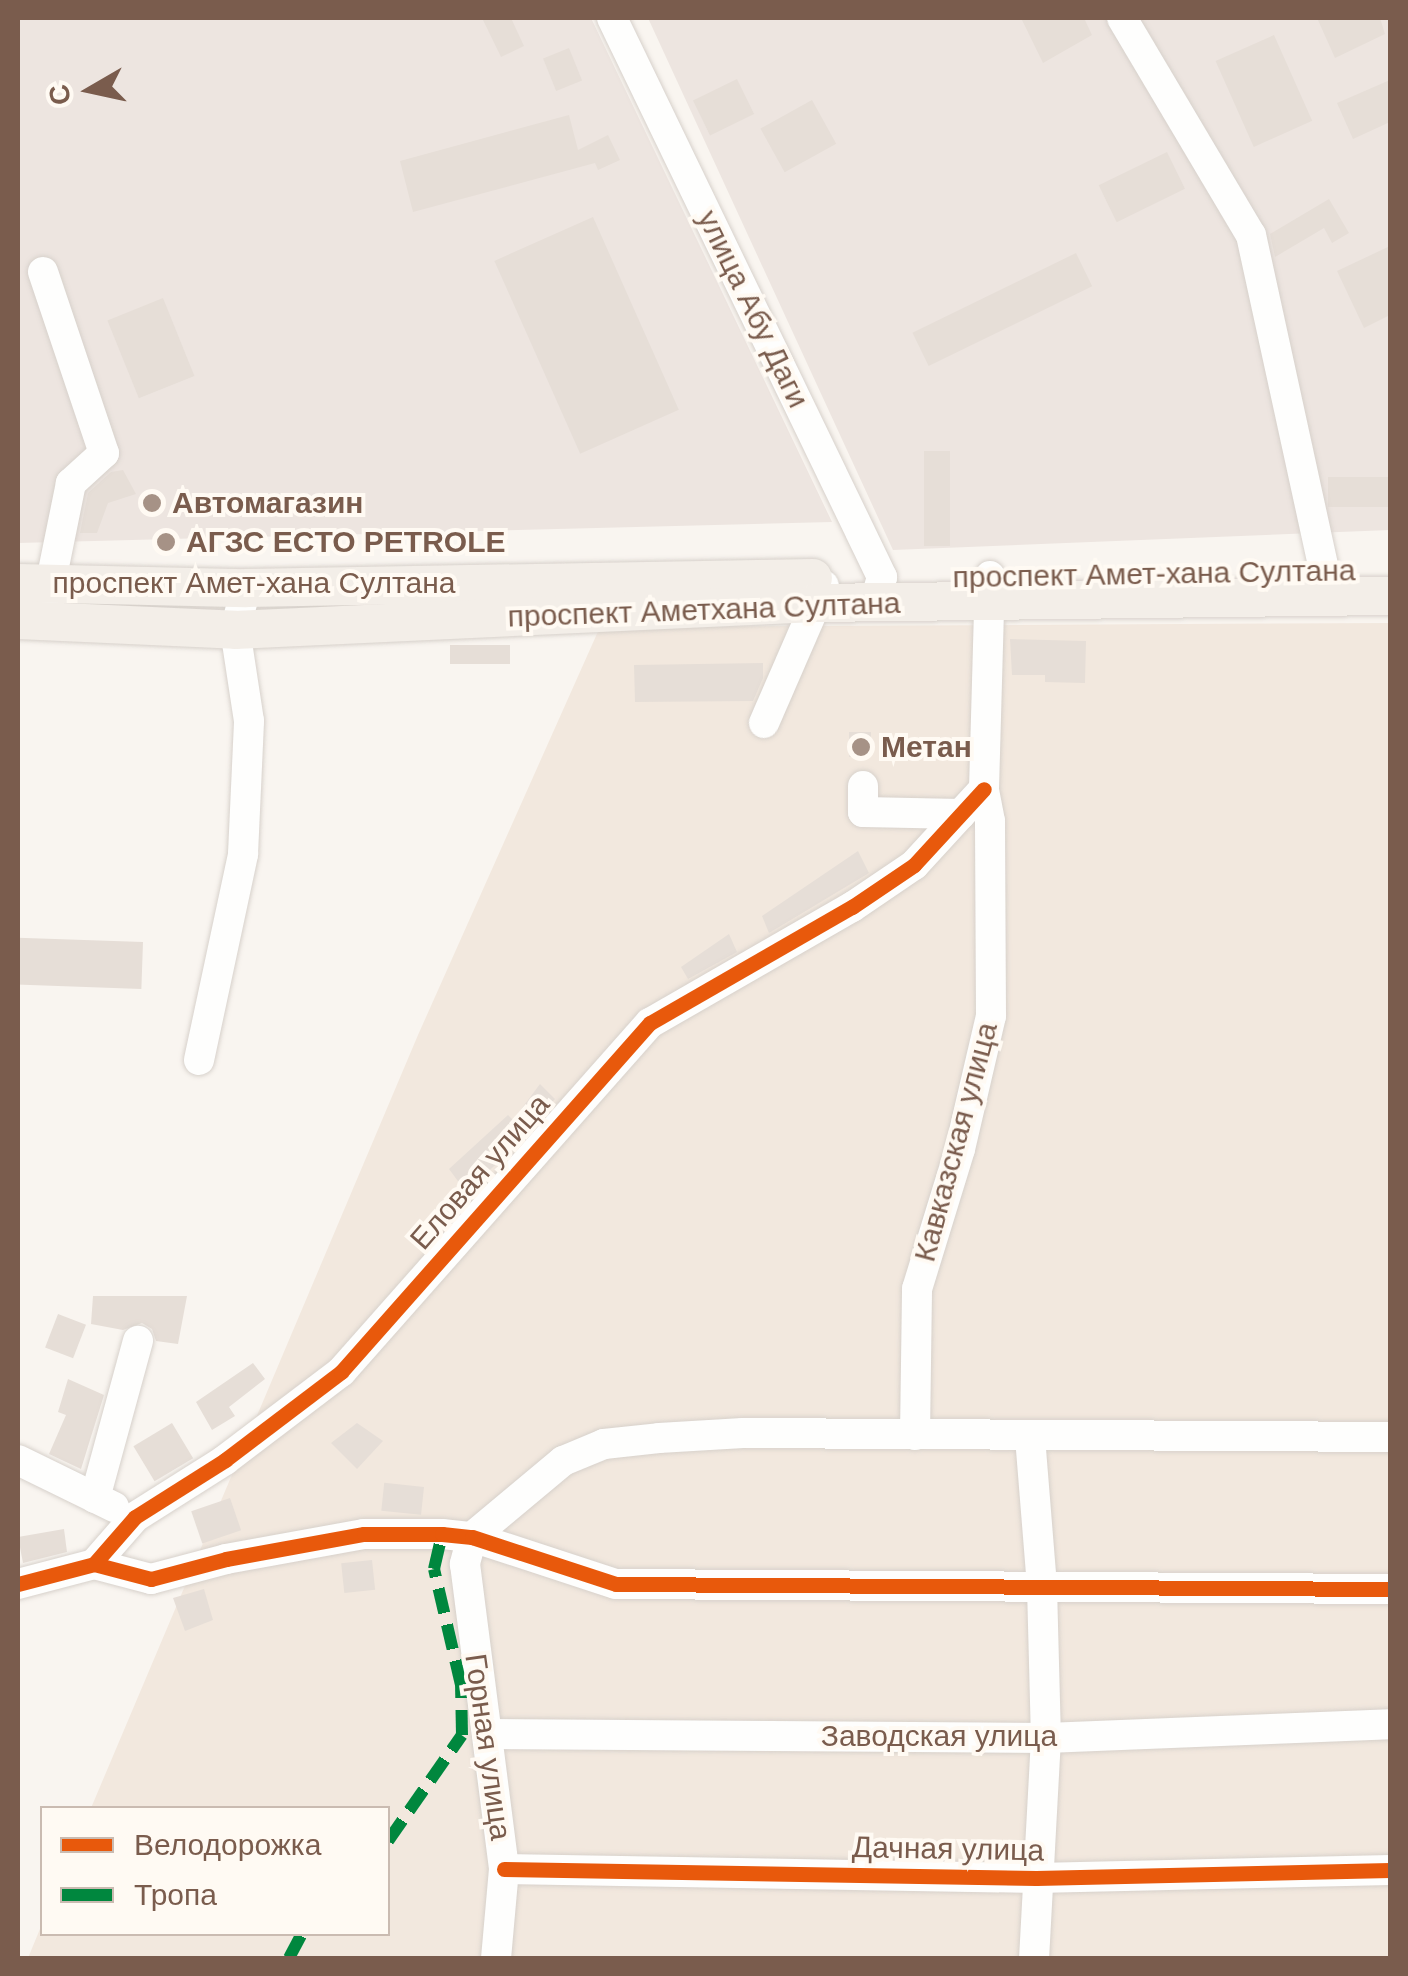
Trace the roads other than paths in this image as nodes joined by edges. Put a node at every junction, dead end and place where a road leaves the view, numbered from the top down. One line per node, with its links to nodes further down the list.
1 (612, 18): 9 (street, улица Абу Даги)
2 (1122, 18): 5 (street)
3 (43, 272): 11 (street)
4 (1390, 572): 5 (main road, проспект Амет-хана Султана)
5 (1321, 585): 7 (main road, проспект Амет-хана Султана); 10 (main road)
6 (246, 588): 8 (main road, проспект Амет-хана Султана); 11 (main road, проспект Амет-хана Султана); 12 (street)
7 (990, 588): 9 (main road, проспект Амет-хана Султана); 15 (street, Кавказская улица)
8 (821, 590): 9 (main road, проспект Амет-хана Султана); 12 (main road, проспект Аметхана Султана); 13 (street)
9 (879, 590)
10 (1390, 596)
11 (32, 601): 12 (main road, проспект Аметхана Султана)
12 (235, 630): 17 (street)
13 (764, 723)
14 (863, 786): 16 (street)
15 (984, 788): 16 (street, Еловая улица); 19 (street, Кавказская улица)
16 (961, 814): 24 (street, Еловая улица)
17 (199, 1060)
18 (138, 1342): 23 (street)
19 (915, 1435): 20 (street); 25 (street)
20 (1030, 1437): 21 (street); 28 (street)
21 (1390, 1437)
22 (18, 1460): 23 (street)
23 (96, 1498): 24 (street)
24 (135, 1517): 26 (street, Еловая улица)
25 (472, 1537): 26 (street); 28 (street); 31 (street, Горная улица)
26 (94, 1564): 27 (street)
27 (18, 1584)
28 (1042, 1587): 29 (street); 32 (street)
29 (1390, 1588)
30 (1390, 1724): 32 (street, Заводская улица)
31 (487, 1734): 32 (street, Заводская улица); 33 (street, Горная улица)
32 (1046, 1738): 35 (street)
33 (504, 1870): 35 (street, Дачная улица); 36 (street, Горная улица)
34 (1390, 1870): 35 (street, Дачная улица)
35 (1036, 1878): 37 (street)
36 (496, 1958)
37 (1034, 1958)

